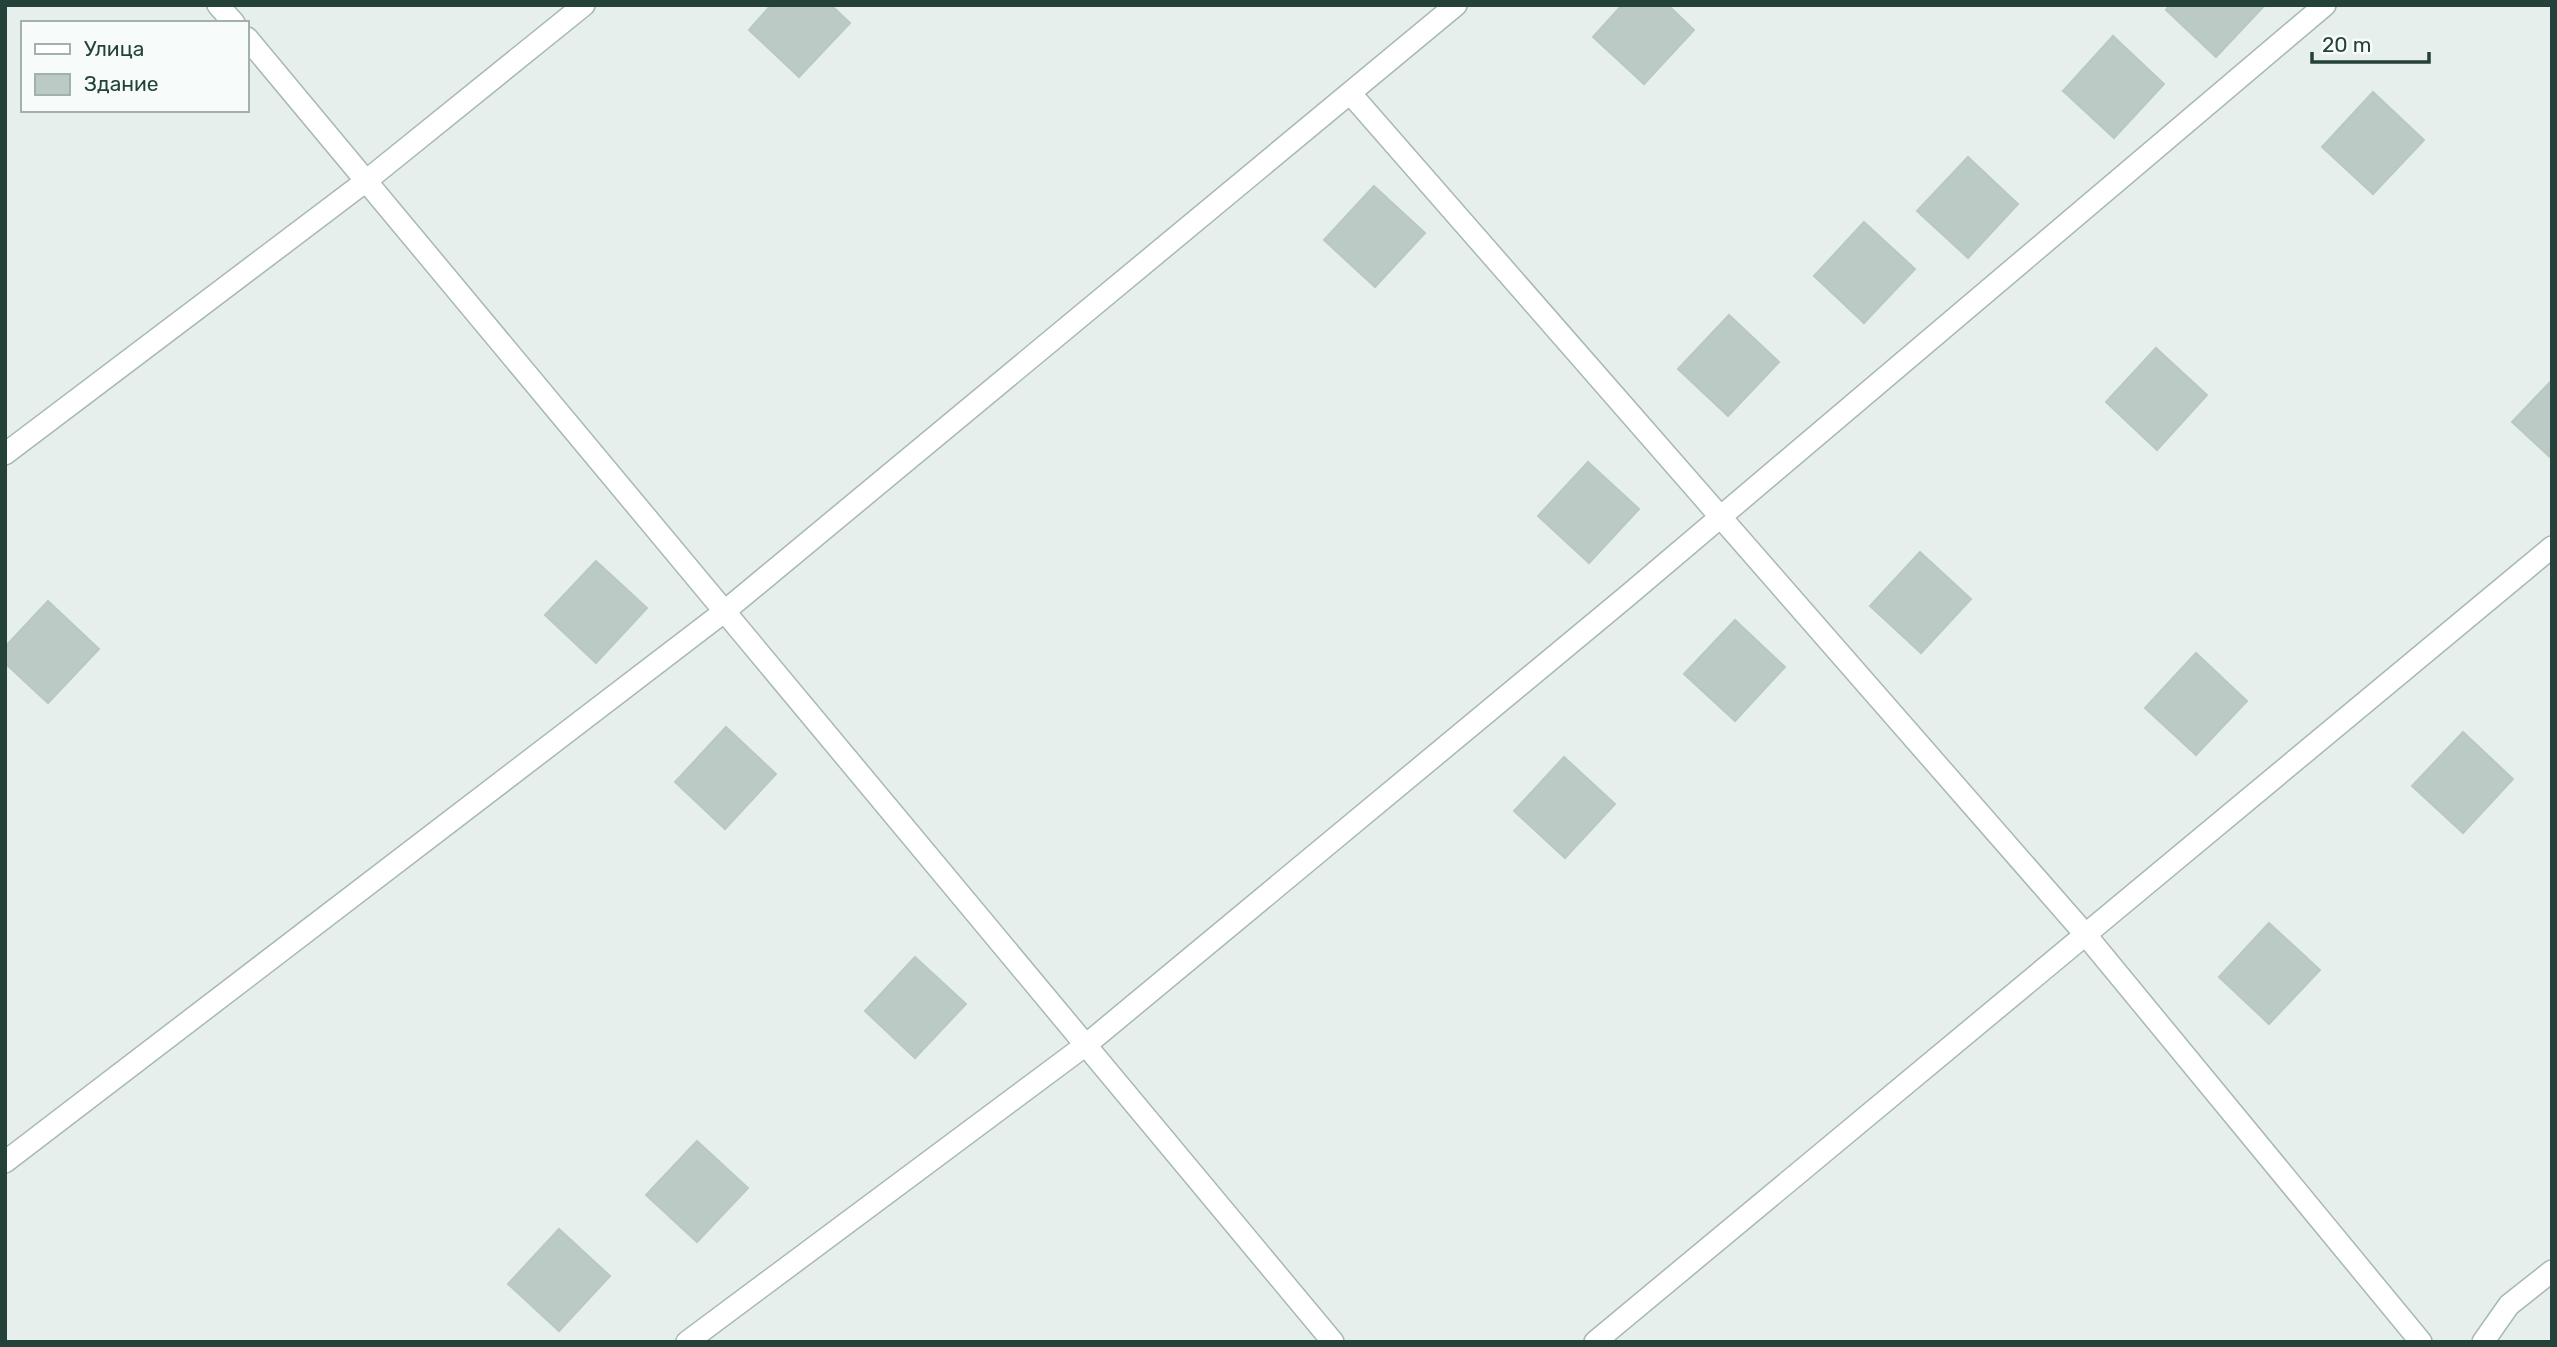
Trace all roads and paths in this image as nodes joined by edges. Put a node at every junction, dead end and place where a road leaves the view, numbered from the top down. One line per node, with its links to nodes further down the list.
1 (218, 5): 5 (street)
2 (584, 5): 8 (street)
3 (1456, 5): 7 (street)
4 (2325, 5): 10 (street)
5 (232, 21)
6 (248, 39): 8 (street)
7 (1350, 93): 10 (street); 12 (street)
8 (366, 181): 9 (street); 12 (street)
9 (5, 454)
10 (1719, 518): 13 (street); 14 (street)
11 (2552, 547): 13 (street)
12 (725, 611): 14 (street); 15 (street)
13 (2085, 934): 19 (street); 20 (street)
14 (1087, 1044): 17 (street); 18 (street)
15 (5, 1162)
16 (2552, 1271): 21 (street)
17 (687, 1342)
18 (1333, 1342)
19 (1595, 1342)
20 (2421, 1342)
21 (2483, 1342)

